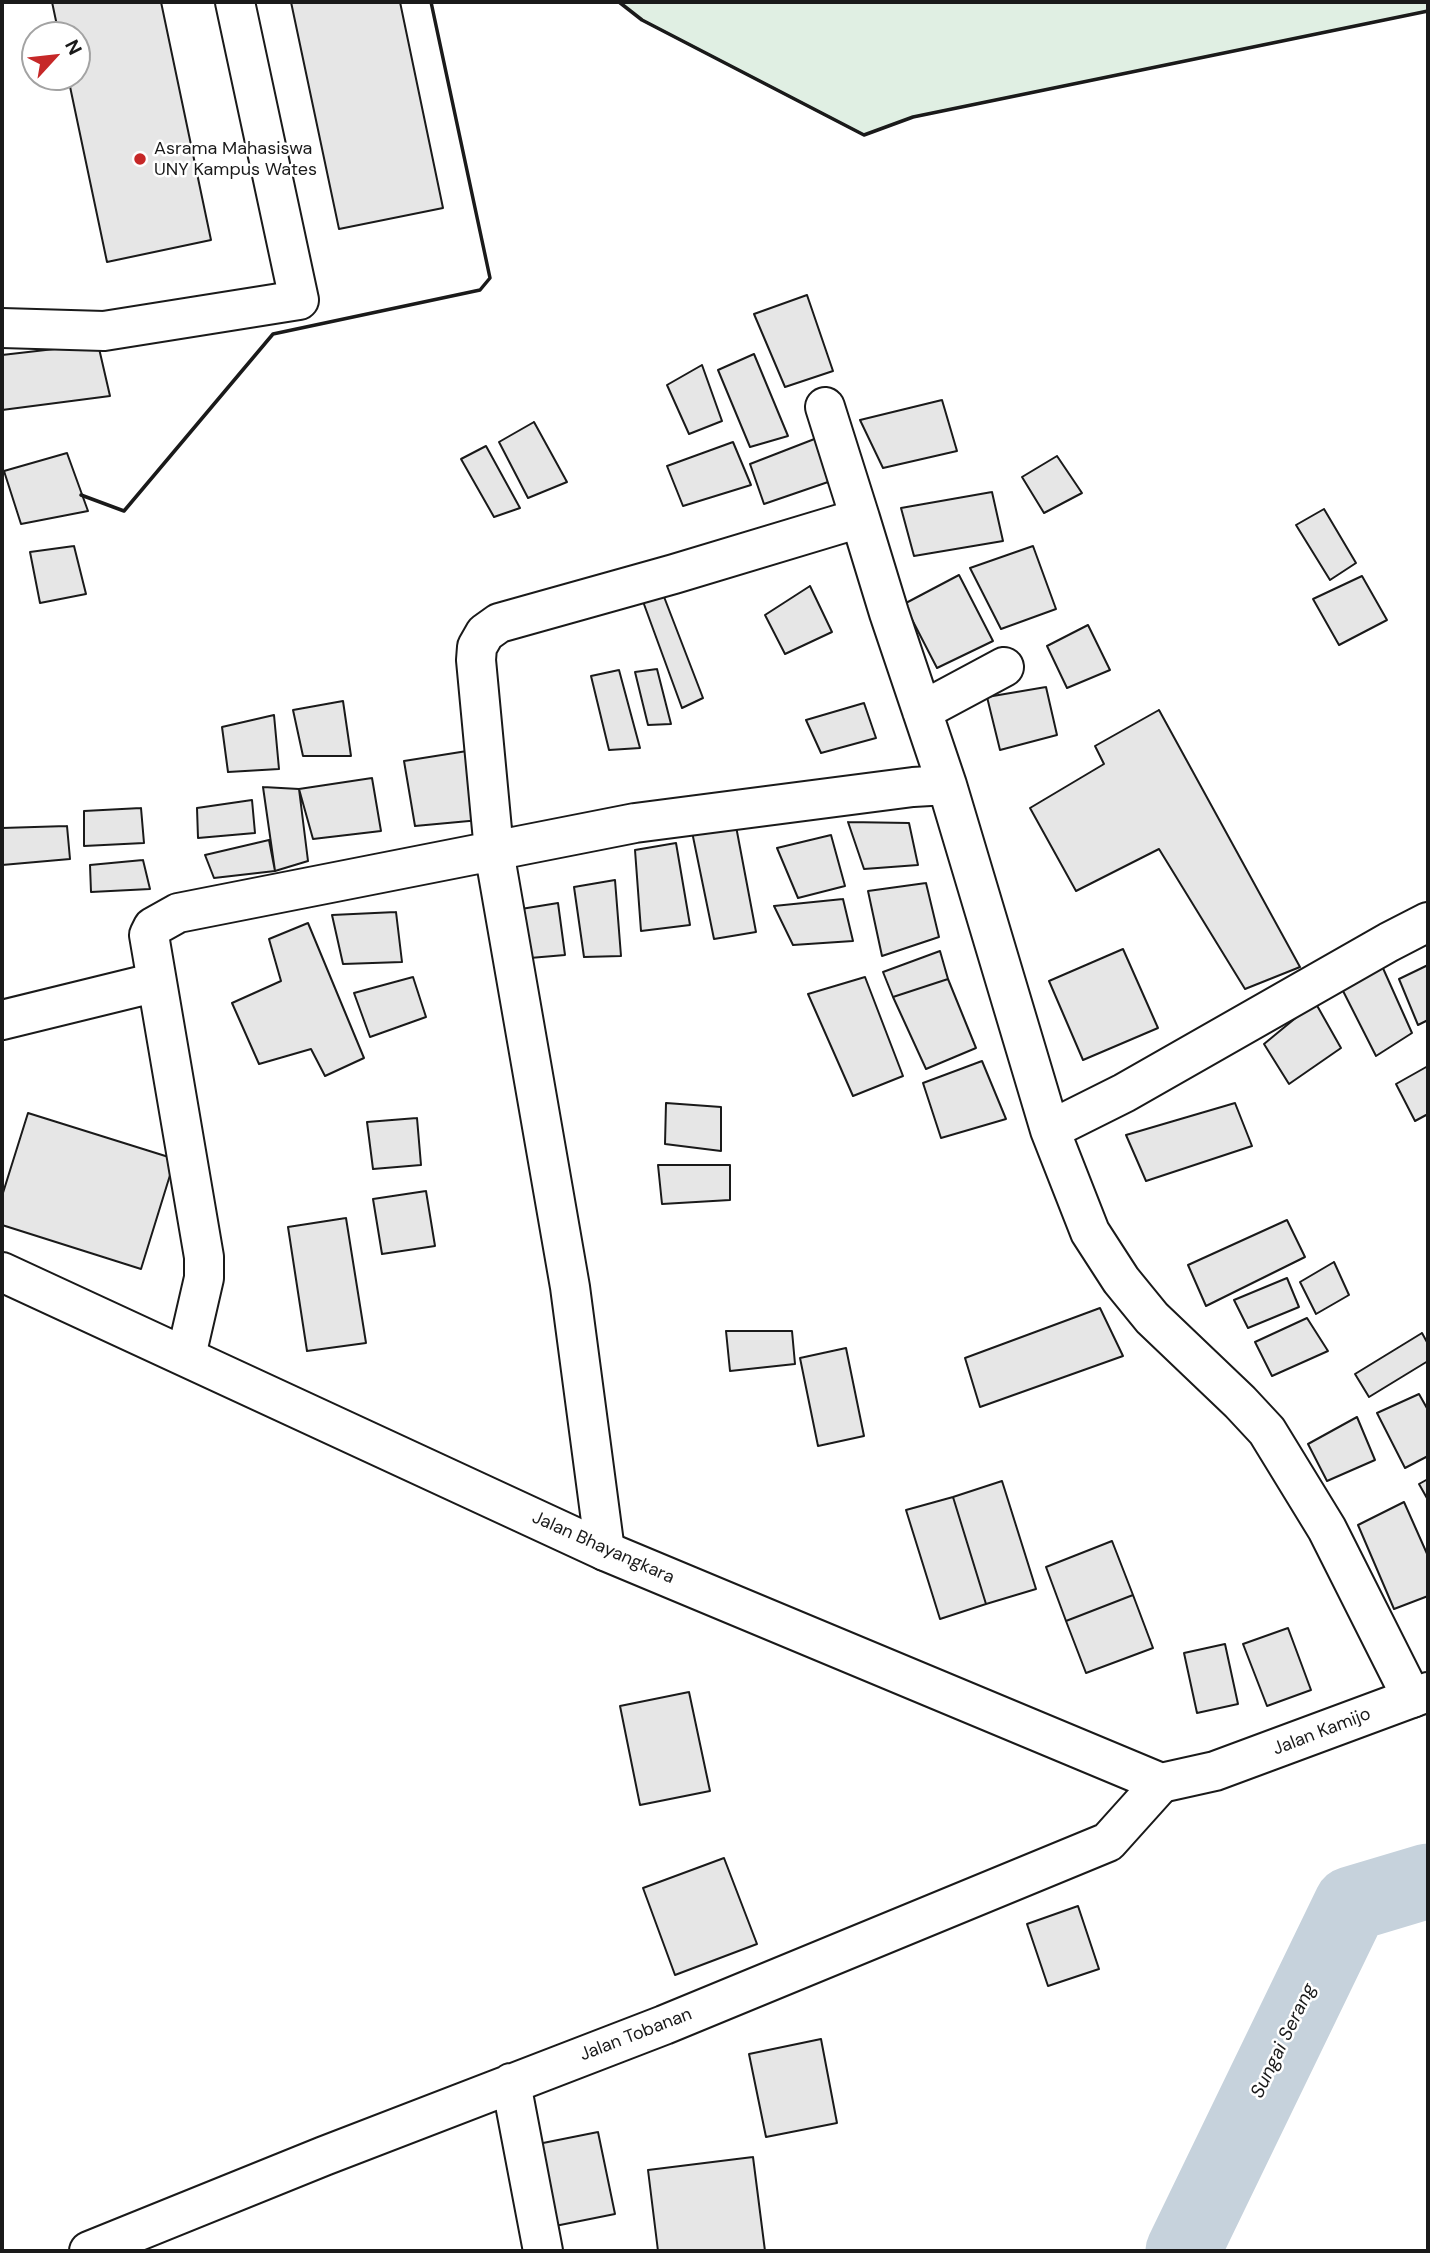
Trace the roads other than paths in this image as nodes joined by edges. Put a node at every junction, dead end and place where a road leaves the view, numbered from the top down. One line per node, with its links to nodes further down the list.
1 (235, 2): 2 (street)
2 (2, 328)
3 (825, 407): 4 (street)
4 (860, 518): 6 (street); 8 (street)
5 (1004, 667): 6 (street)
6 (922, 710): 7 (street)
7 (947, 785): 8 (street); 12 (street)
8 (494, 851): 10 (street); 15 (street)
9 (1428, 922): 12 (street)
10 (157, 982): 11 (street); 14 (street)
11 (2, 1020)
12 (1050, 1130): 16 (street)
13 (2, 1272): 14 (street, Jalan Bhayangkara)
14 (187, 1356): 15 (street, Jalan Bhayangkara)
15 (605, 1550): 17 (street, Jalan Bhayangkara)
16 (1420, 1695): 17 (street, Jalan Kamijo)
17 (1161, 1783): 18 (street, Jalan Tobanan)
18 (511, 2084): 19 (street, Jalan Tobanan); 20 (street)
19 (89, 2251)
20 (543, 2251)

